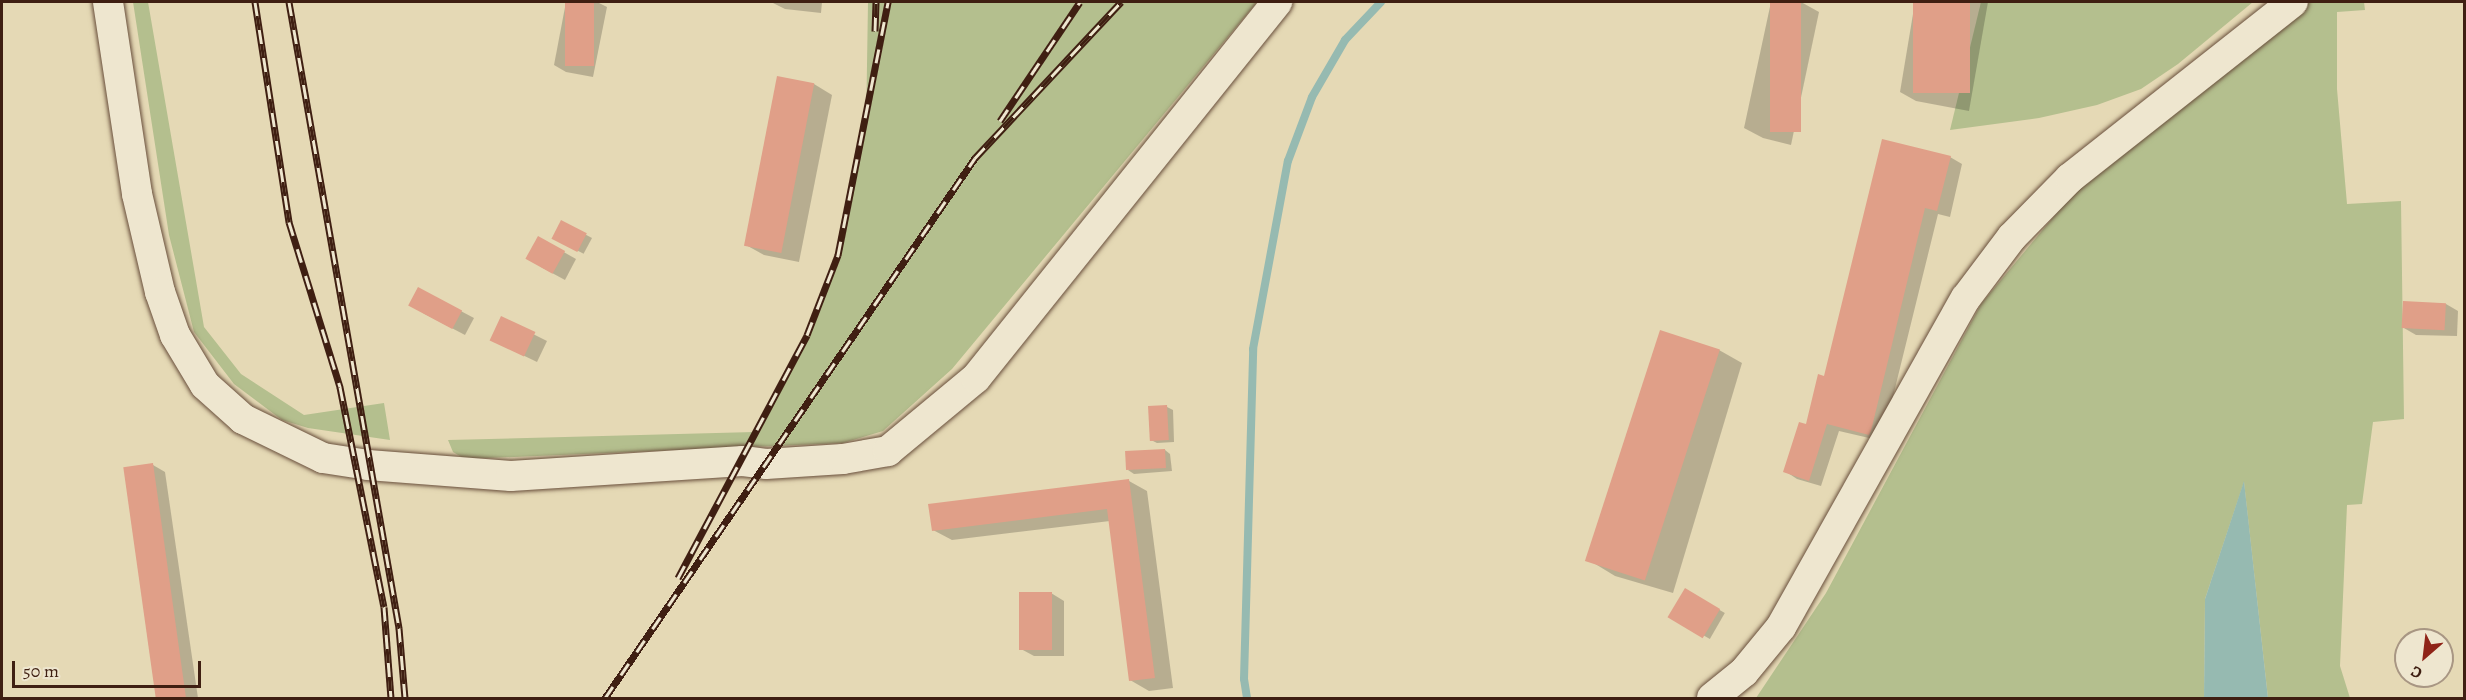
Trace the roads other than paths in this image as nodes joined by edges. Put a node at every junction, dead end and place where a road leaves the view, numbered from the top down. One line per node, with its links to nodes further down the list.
1 (108, 2): 2 (street)
2 (1277, 2)
3 (2293, 2): 4 (street)
4 (1712, 699)

